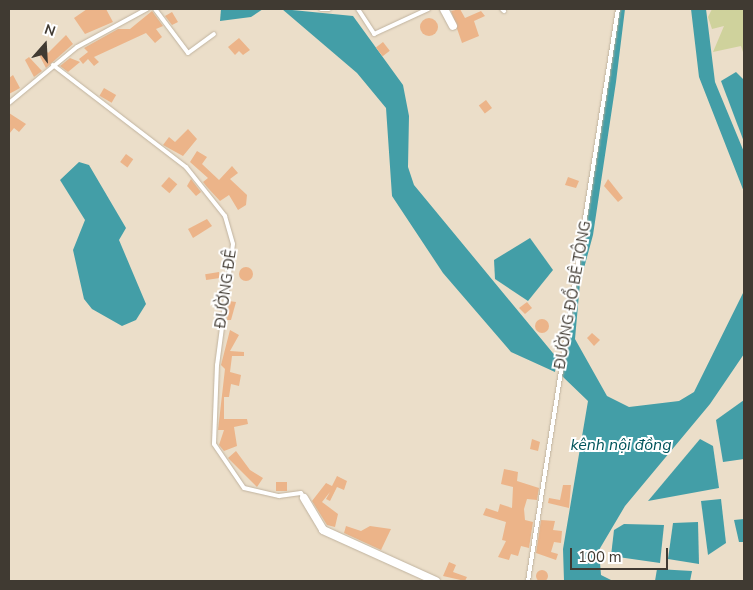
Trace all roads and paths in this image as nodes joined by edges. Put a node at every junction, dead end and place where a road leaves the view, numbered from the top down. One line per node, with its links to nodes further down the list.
1 (147, 9): 11 (lane)
2 (155, 9): 10 (lane)
3 (321, 9): 4 (lane)
4 (329, 9)
5 (358, 9): 6 (lane)
6 (428, 9)
7 (444, 9): 9 (street)
8 (618, 9): 15 (lane, ĐƯỜNG ĐỔ BÊ TÔNG)
9 (453, 26)
10 (214, 34)
11 (54, 65): 12 (lane); 13 (lane, ĐƯỜNG ĐÊ)
12 (9, 103)
13 (304, 498): 14 (street)
14 (436, 581)
15 (528, 581)

